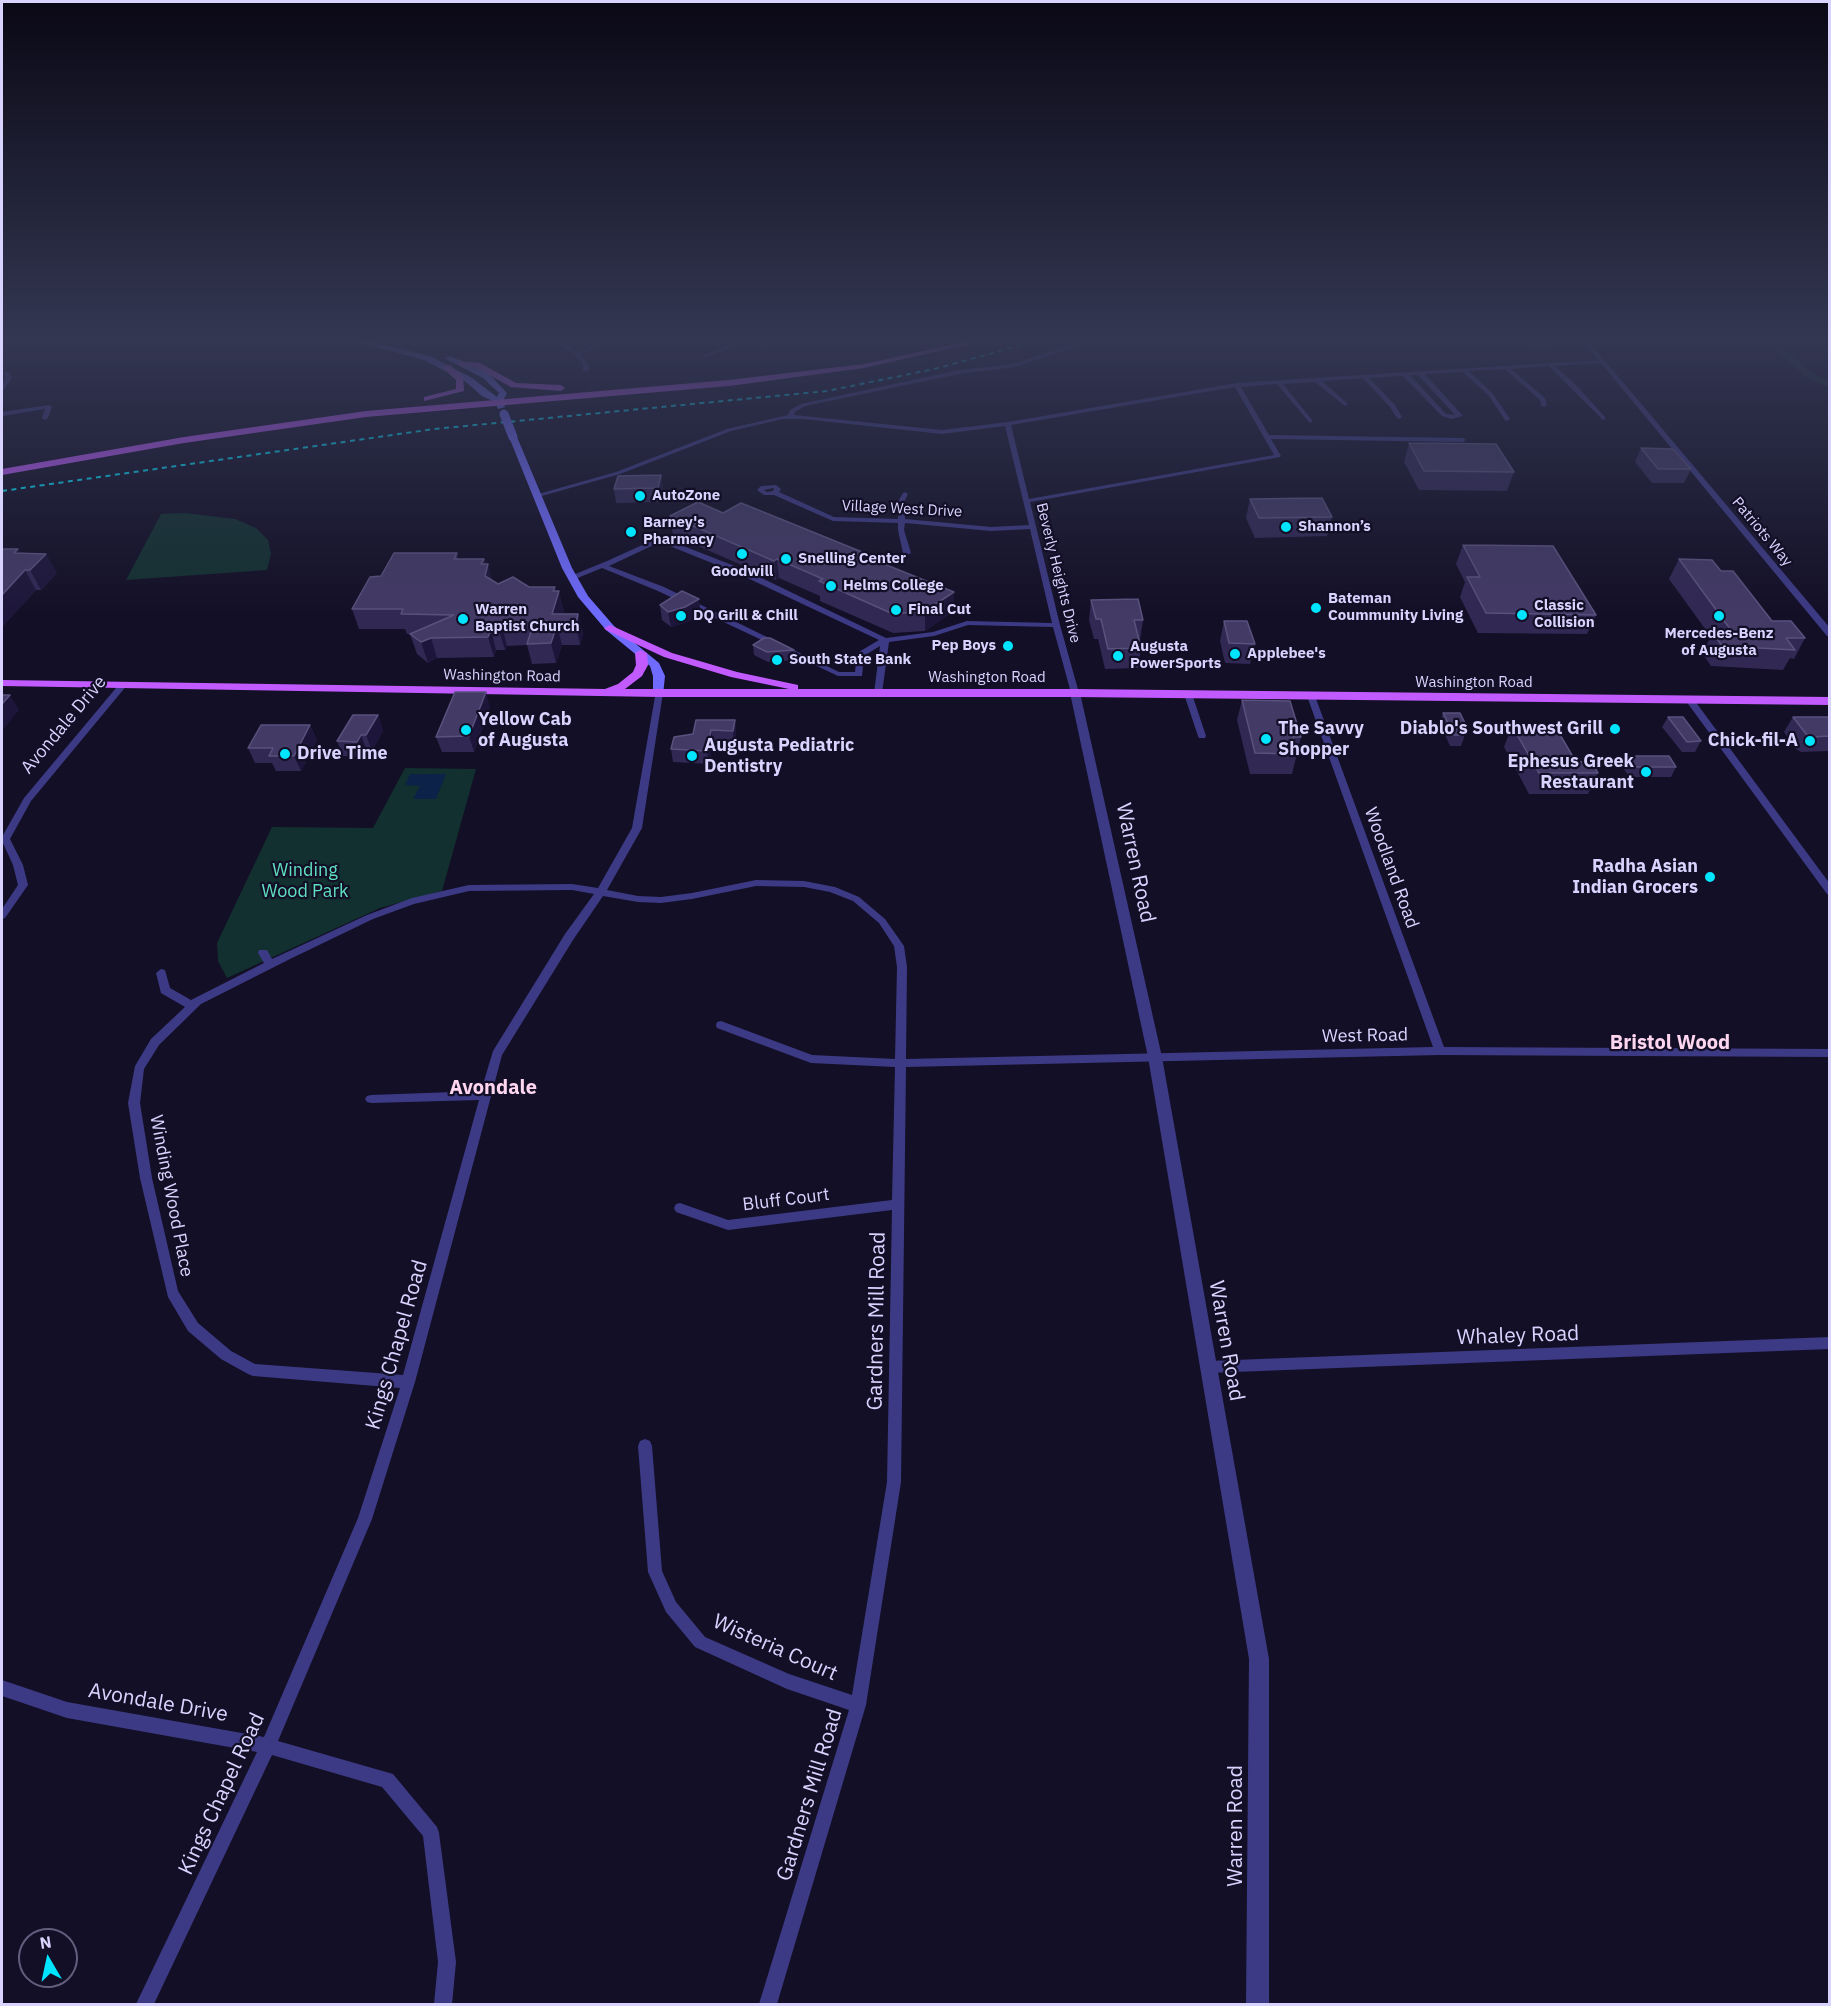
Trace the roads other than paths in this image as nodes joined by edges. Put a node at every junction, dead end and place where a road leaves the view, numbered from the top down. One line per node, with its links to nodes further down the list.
1 (196, 431): 12 (main road)
2 (253, 431): 13 (main road)
3 (511, 431): 16 (main road, bridge)
4 (727, 431): 16 (street)
5 (928, 431): 6 (street)
6 (953, 431)
7 (1010, 431): 17 (street, Beverly Heights Drive)
8 (1266, 431): 10 (street)
9 (1660, 431): 25 (street, Patriots Way)
10 (1270, 437): 11 (street); 17 (street)
11 (1463, 440)
12 (2, 465)
13 (2, 472)
14 (775, 493): 18 (street, Village West Drive)
15 (905, 494): 18 (street)
16 (538, 495): 22 (main road)
17 (1027, 501): 19 (street, Beverly Heights Drive)
18 (901, 521): 19 (street, Village West Drive); 20 (street)
19 (1033, 527): 23 (street, Beverly Heights Drive)
20 (907, 553)
21 (603, 566): 22 (street); 26 (street); 26 (street)
22 (572, 577): 24 (main road)
23 (1056, 625): 26 (street); 33 (street, Beverly Heights Drive)
24 (610, 628): 27 (main road); 34 (main road)
25 (1830, 634)
26 (885, 640): 32 (street)
27 (640, 652): 30 (main road); 31 (main road)
28 (2, 683): 29 (main road, Washington Road)
29 (124, 684): 30 (main road, Washington Road); 42 (street, Avondale Drive)
30 (606, 692): 31 (main road, Washington Road)
31 (659, 693): 34 (main road, Washington Road); 40 (street, Kings Chapel Road)
32 (878, 693): 33 (main road, Washington Road); 34 (main road, Washington Road)
33 (1075, 693): 35 (main road, Washington Road); 50 (street, Warren Road)
34 (824, 694)
35 (1188, 694): 36 (main road, Washington Road); 39 (street)
36 (1311, 696): 37 (main road, Washington Road); 48 (street, Woodland Road)
37 (1689, 699): 38 (main road, Washington Road); 41 (street)
38 (1830, 701)
39 (1202, 736)
40 (601, 892): 44 (street, Winding Wood Place); 51 (street, Gardners Mill Road); 52 (street, Kings Chapel Road)
41 (1830, 892)
42 (2, 916)
43 (263, 953): 44 (street)
44 (270, 964): 46 (street, Winding Wood Place)
45 (161, 973): 46 (street)
46 (192, 1006): 58 (street, Winding Wood Place)
47 (721, 1025): 51 (street, West Road)
48 (1440, 1052): 49 (street, West Road); 50 (street, West Road)
49 (1830, 1053)
50 (1155, 1057): 51 (street, West Road); 57 (street, Warren Road)
51 (900, 1063): 54 (street, Gardners Mill Road)
52 (487, 1095): 53 (street); 58 (street, Kings Chapel Road)
53 (371, 1099)
54 (899, 1204): 55 (street, Bluff Court); 61 (street, Gardners Mill Road)
55 (680, 1208)
56 (1830, 1344): 57 (street, Whaley Road)
57 (1208, 1367): 66 (street, Warren Road)
58 (408, 1382): 62 (street, Kings Chapel Road)
59 (645, 1446): 61 (street, Wisteria Court)
60 (2, 1688): 62 (street, Avondale Drive)
61 (858, 1705): 65 (street, Gardners Mill Road)
62 (267, 1746): 63 (street, Kings Chapel Road); 64 (street, Avondale Drive)
63 (145, 2004)
64 (443, 2004)
65 (768, 2004)
66 (1258, 2004)

